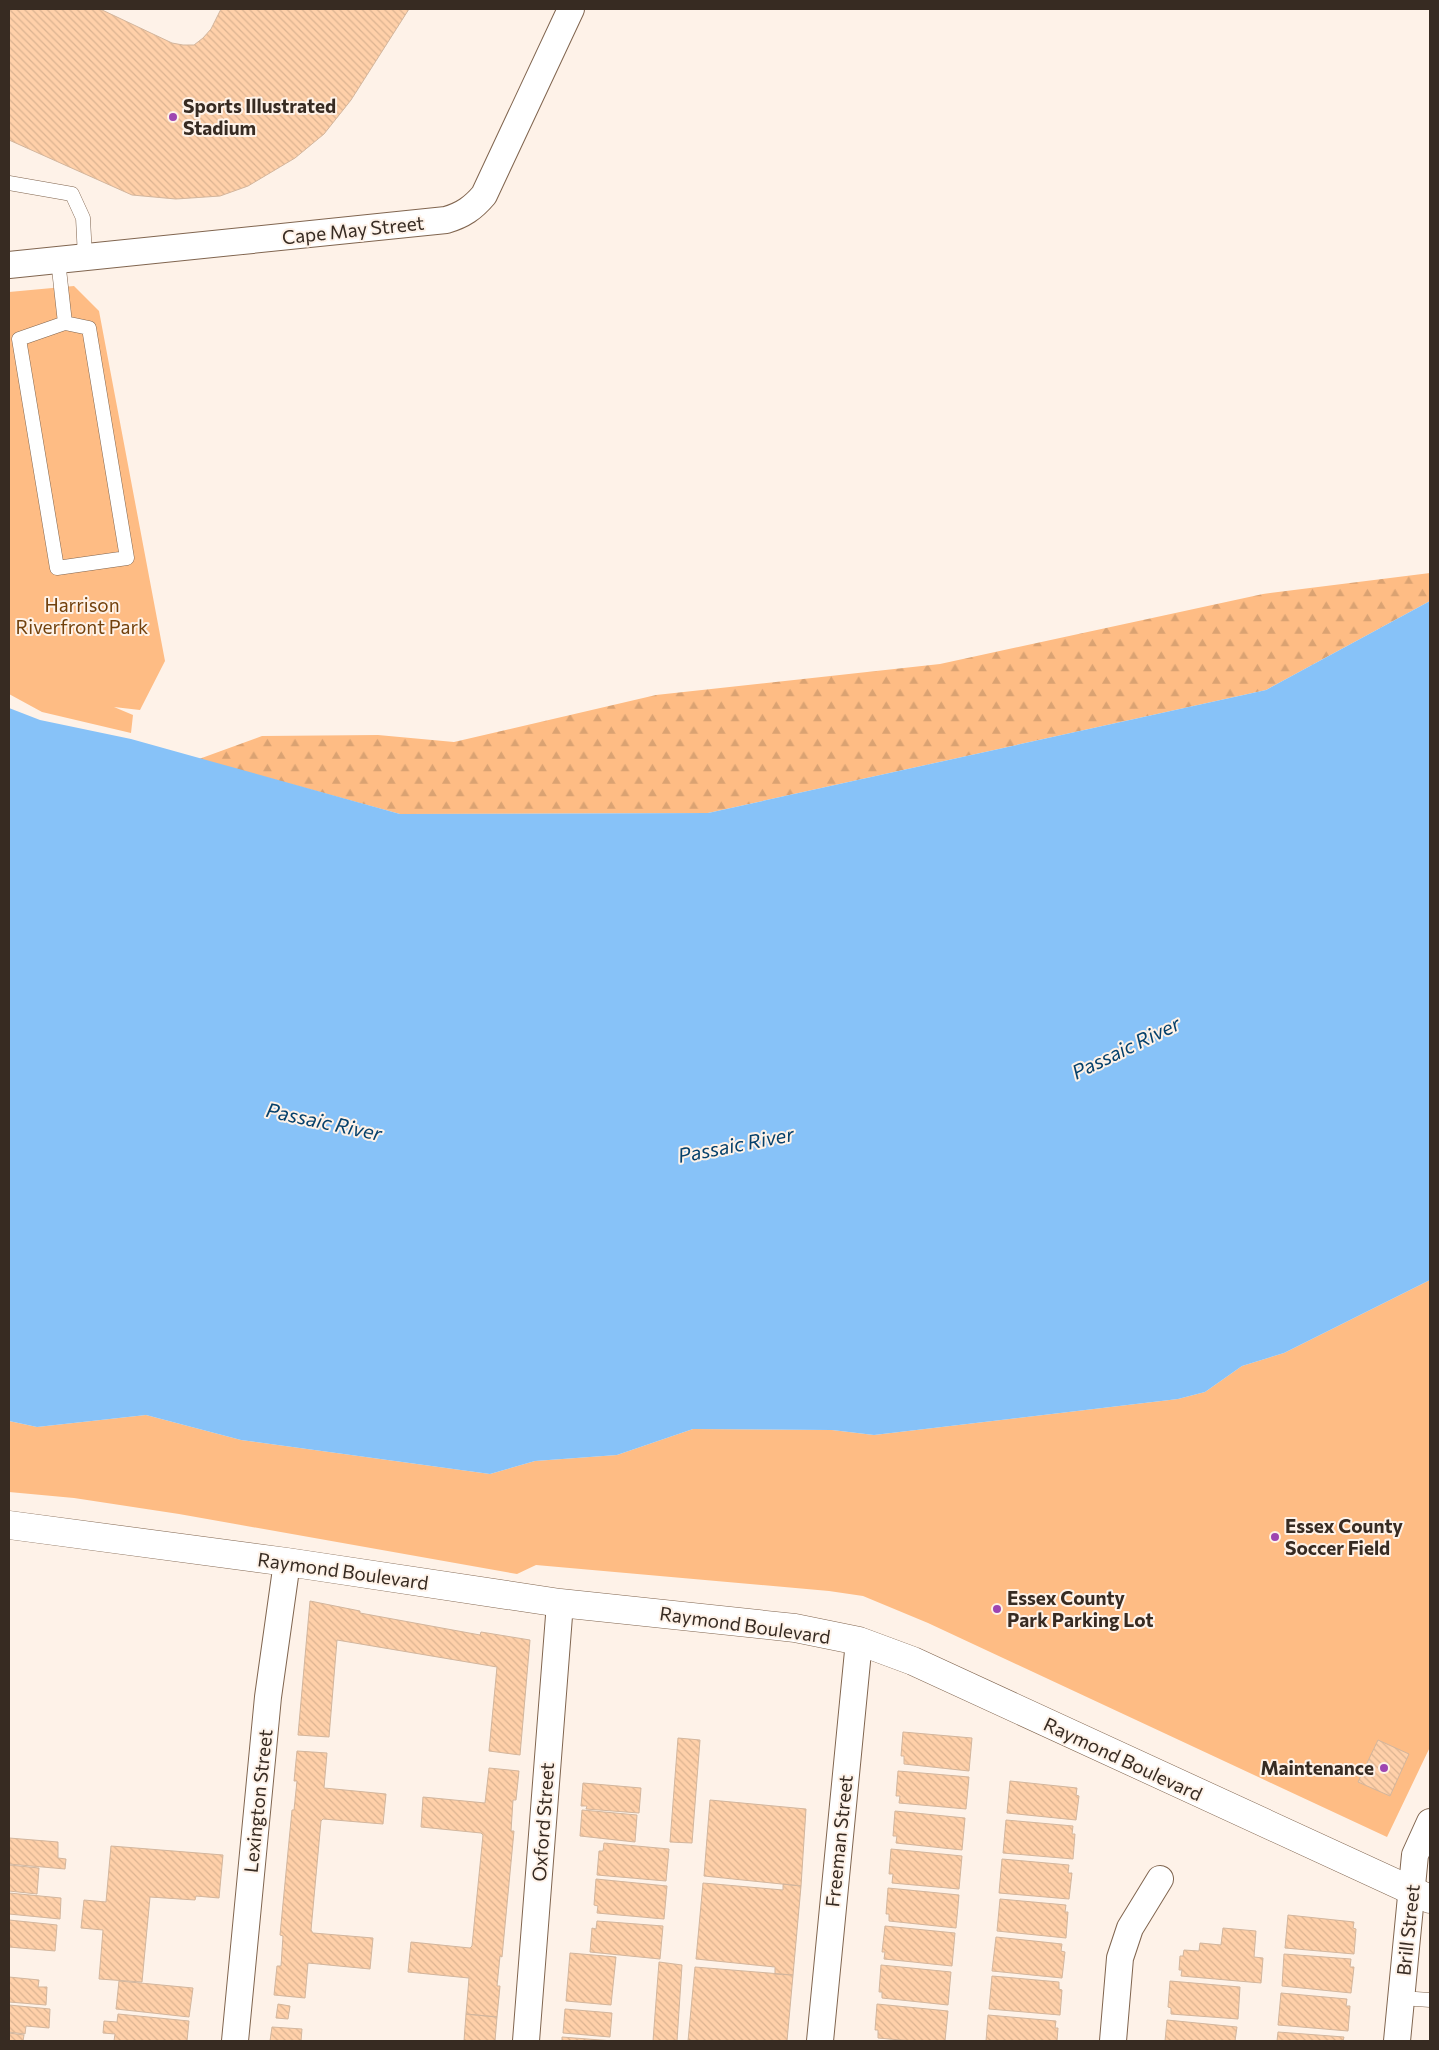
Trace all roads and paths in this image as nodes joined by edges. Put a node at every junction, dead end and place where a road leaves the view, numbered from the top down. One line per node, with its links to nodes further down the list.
1 (571, 9): 3 (street, Cape May Street)
2 (9, 184): 3 (lane)
3 (85, 257): 4 (street, Cape May Street)
4 (58, 260): 5 (street, Cape May Street); 6 (lane)
5 (9, 265)
6 (65, 323): 6 (lane)
7 (9, 1525): 8 (main road, Raymond Boulevard)
8 (287, 1562): 9 (main road, Raymond Boulevard); 16 (street, Lexington Street)
9 (560, 1603): 10 (main road, Raymond Boulevard); 17 (street, Oxford Street)
10 (859, 1642): 13 (main road, Raymond Boulevard); 18 (street, Freeman Street)
11 (1430, 1822): 13 (street, Brill Street)
12 (1160, 1879): 19 (street)
13 (1421, 1895): 14 (street, Brill Street)
14 (1401, 1998): 15 (lane); 20 (street, Brill Street)
15 (1430, 2000)
16 (235, 2041)
17 (526, 2041)
18 (820, 2041)
19 (1113, 2041)
20 (1397, 2041)

